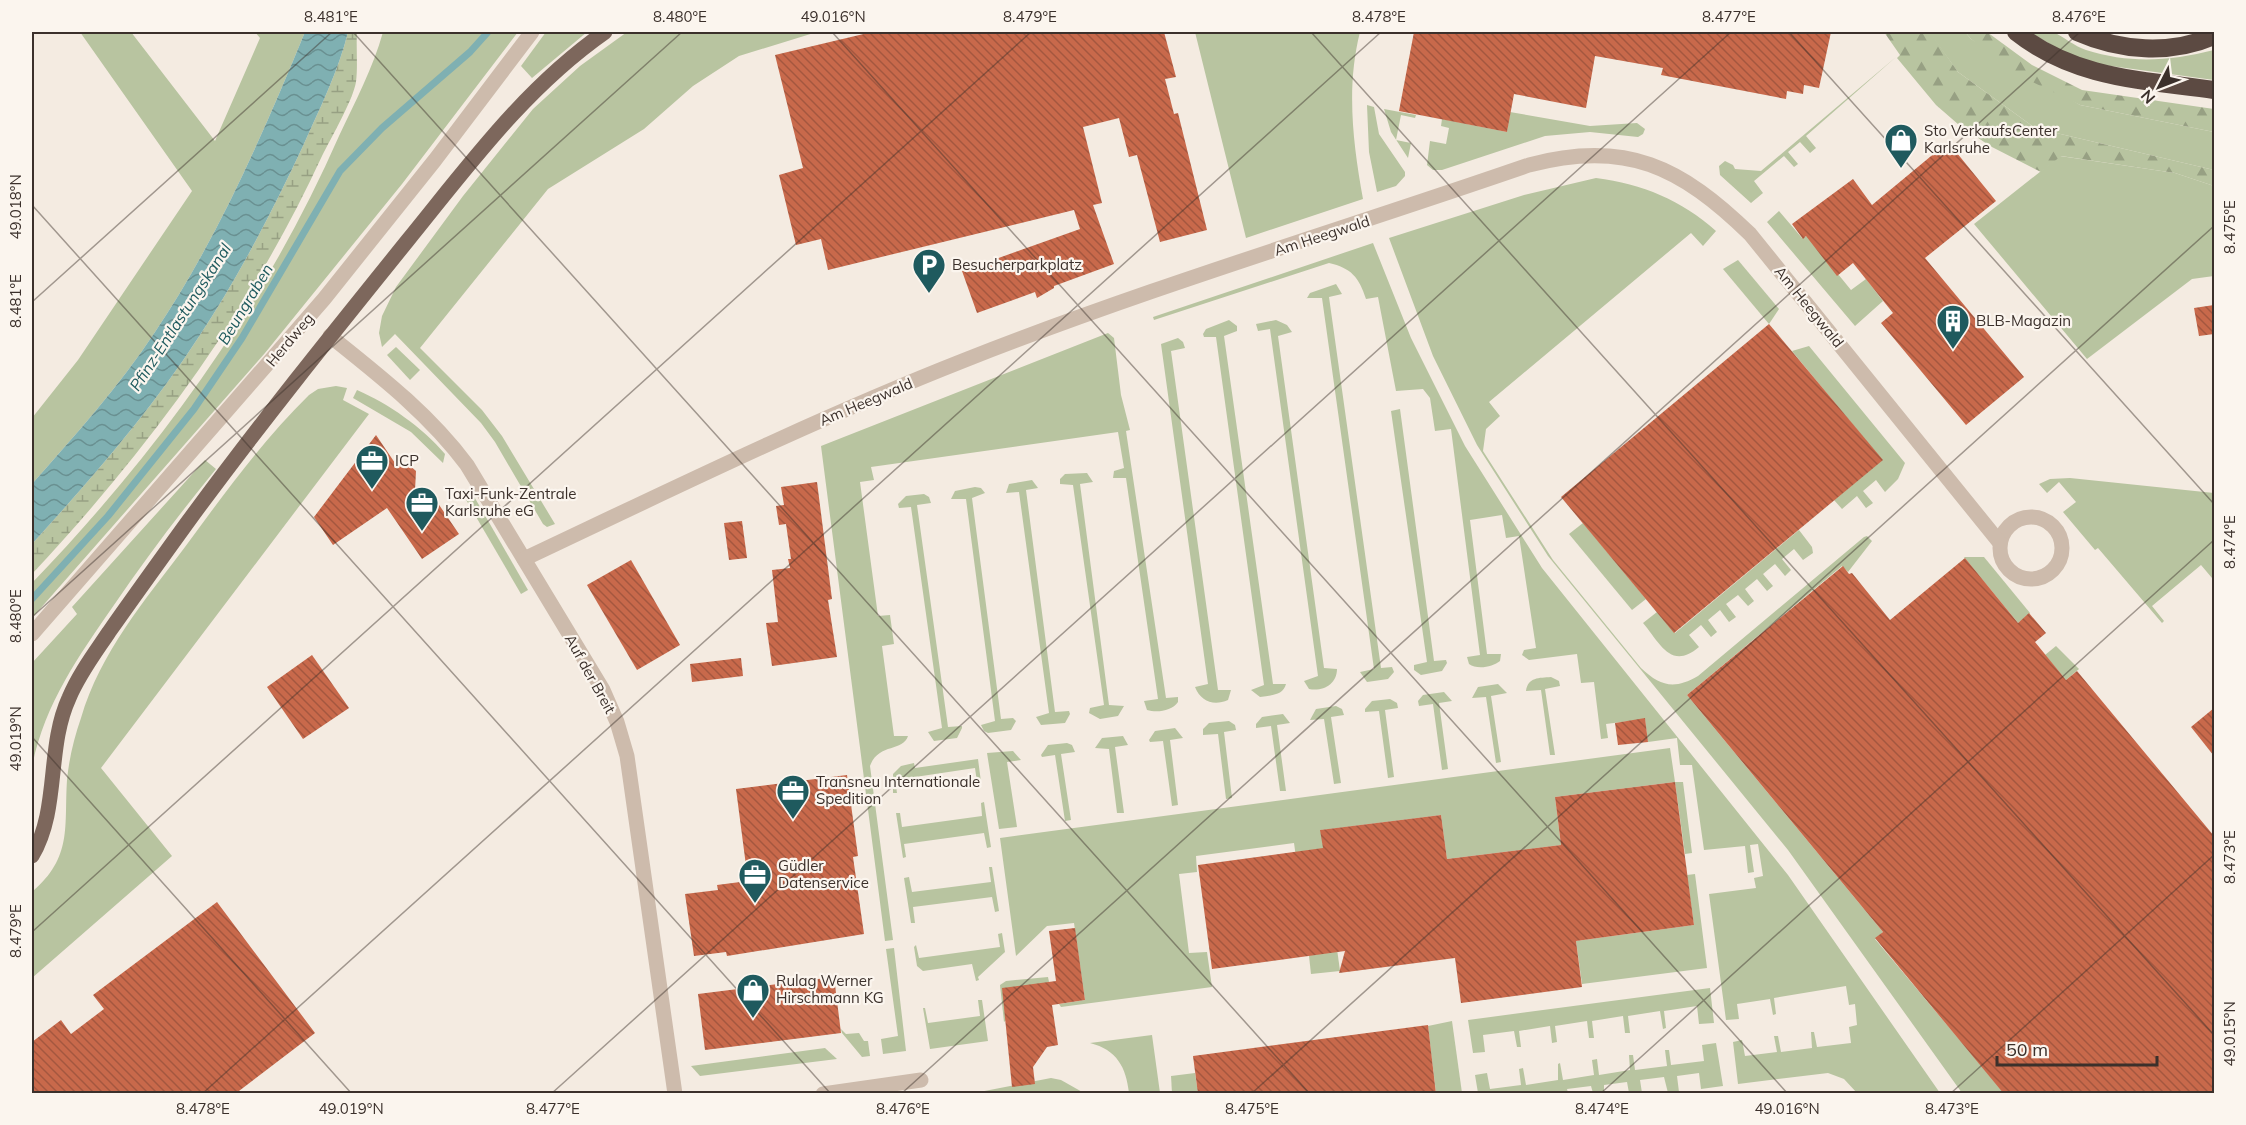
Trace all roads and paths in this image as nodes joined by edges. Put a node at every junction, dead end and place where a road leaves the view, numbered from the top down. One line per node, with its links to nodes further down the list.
1 (532, 32): 10 (street, Herdweg)
2 (605, 32): 7 (main road)
3 (2016, 32): 6 (highway)
4 (2077, 32): 5 (highway)
5 (2214, 36)
6 (2214, 90)
7 (330, 336): 9 (street, Auf der Breit); 11 (main road)
8 (2000, 543): 8 (street, Am Heegwald); 9 (street, Am Heegwald)
9 (524, 559): 13 (street, Auf der Breit)
10 (32, 634)
11 (32, 856)
12 (921, 1080): 14 (street)
13 (675, 1094)
14 (823, 1094)

